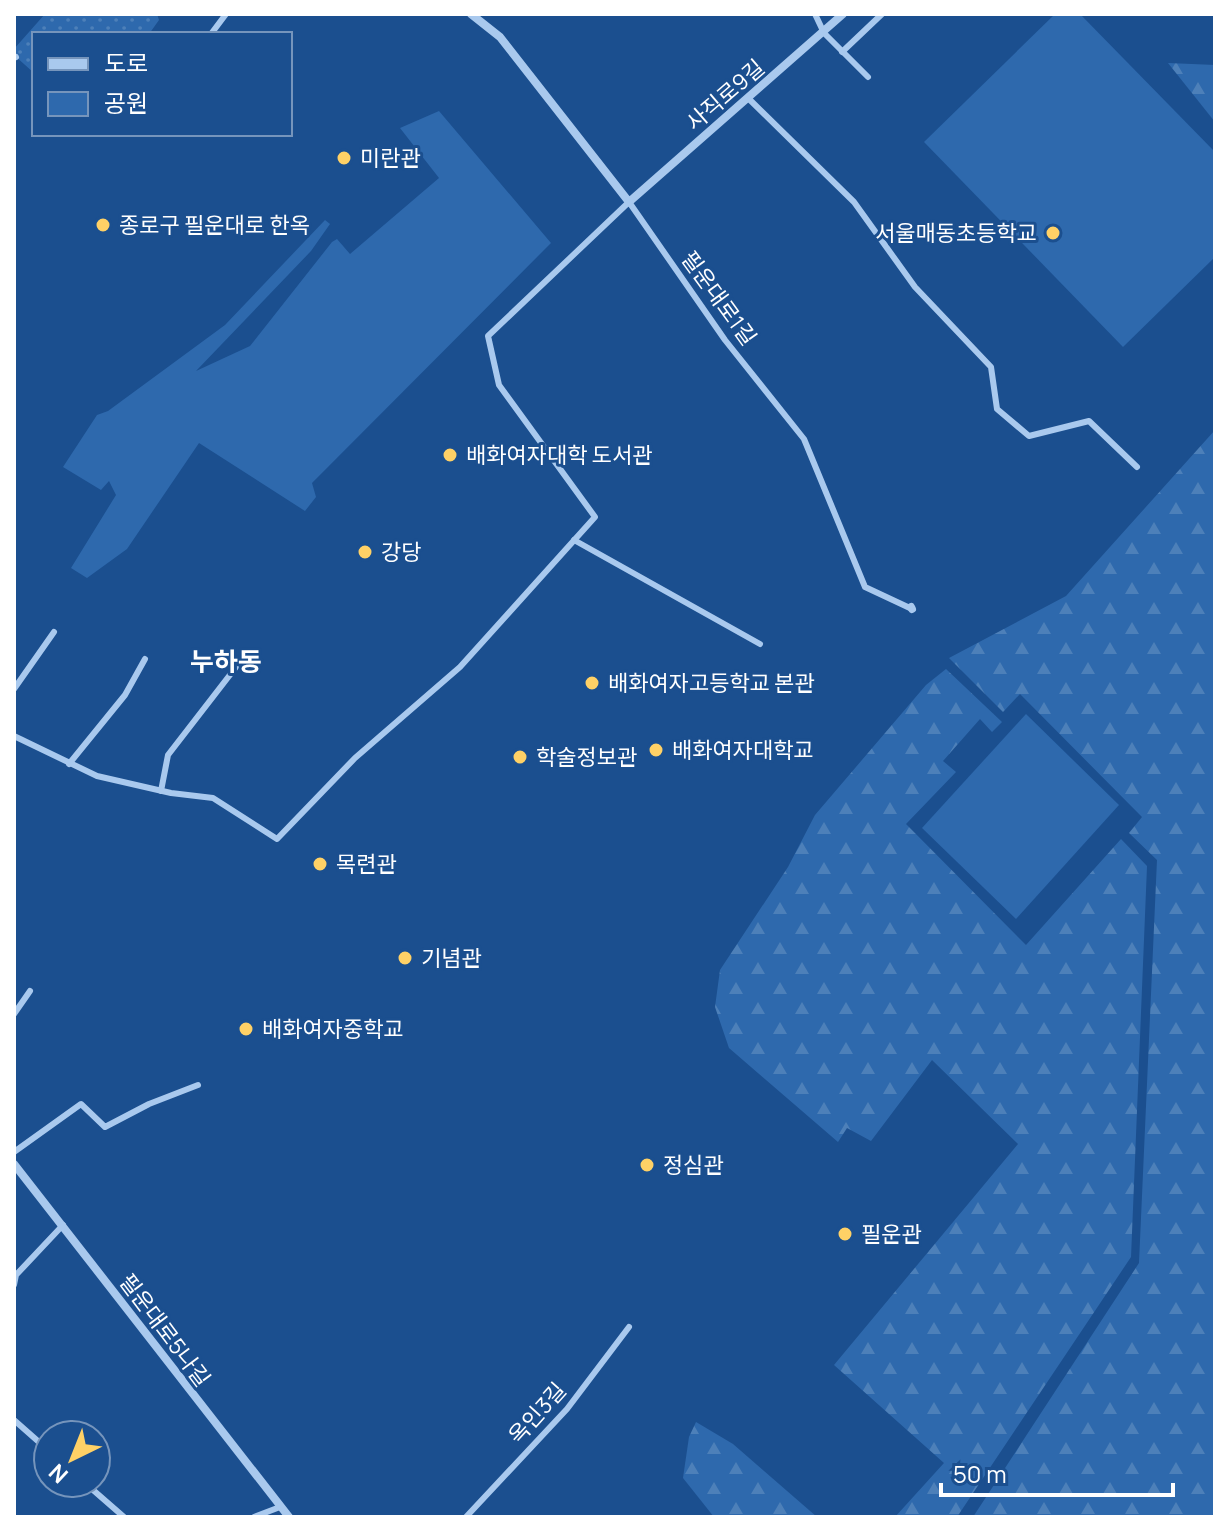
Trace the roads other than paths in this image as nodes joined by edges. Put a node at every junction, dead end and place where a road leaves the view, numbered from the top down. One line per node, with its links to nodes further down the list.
1 (226, 14): 6 (lane)
2 (471, 14): 11 (street, 필운대로1길)
3 (815, 14): 7 (lane)
4 (843, 14): 7 (street, 사직로9길)
5 (882, 14): 8 (lane)
6 (212, 32)
7 (824, 33): 8 (lane); 10 (street, 사직로9길)
8 (842, 52): 9 (lane)
9 (868, 77)
10 (749, 99): 11 (street, 사직로9길); 12 (lane)
11 (629, 202): 13 (lane); 14 (lane, 필운대로1길)
12 (1137, 467)
13 (574, 540): 16 (lane); 22 (lane)
14 (911, 608)
15 (54, 632): 19 (lane)
16 (760, 644)
17 (243, 658): 22 (lane)
18 (145, 659): 21 (lane)
19 (14, 689)
20 (14, 736): 21 (lane)
21 (69, 764): 22 (lane)
22 (161, 791)
23 (30, 991): 24 (lane)
24 (14, 1014)
25 (198, 1085): 26 (lane)
26 (14, 1152)
27 (14, 1164): 28 (street, 필운대로5나길)
28 (63, 1225): 29 (lane); 34 (street, 필운대로5나길)
29 (14, 1285)
30 (629, 1327): 38 (lane, 옥인3길)
31 (14, 1420): 32 (lane)
32 (32, 1436)
33 (103, 1499): 35 (lane)
34 (280, 1507): 36 (lane); 37 (street, 필운대로5나길)
35 (124, 1517)
36 (254, 1517)
37 (289, 1517)
38 (466, 1517)

